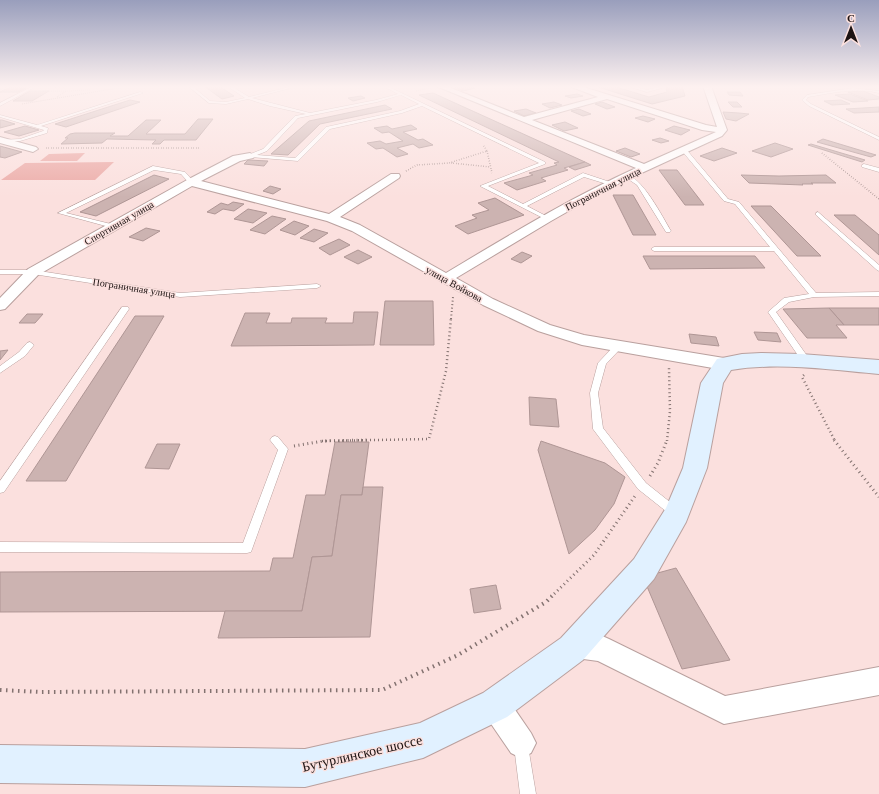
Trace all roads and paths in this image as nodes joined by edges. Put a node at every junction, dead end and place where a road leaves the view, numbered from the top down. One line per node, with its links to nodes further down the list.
1 (26, 123): 10 (lane)
2 (47, 123): 10 (lane)
3 (291, 123): 20 (lane)
4 (351, 123): 20 (lane)
5 (462, 123): 12 (lane)
6 (535, 123): 24 (street)
7 (689, 123): 11 (street)
8 (720, 123): 11 (street)
9 (847, 123): 13 (lane)
10 (37, 126): 14 (lane)
11 (723, 130): 17 (street, Пограничная улица)
12 (490, 137): 18 (path); 28 (lane)
13 (879, 139)
14 (1, 141): 16 (street)
15 (200, 148): 16 (path)
16 (33, 149)
17 (684, 150): 24 (street, Пограничная улица); 39 (lane)
18 (487, 151): 21 (path); 23 (path)
19 (822, 154): 31 (path)
20 (250, 156): 29 (street, Спортивная улица)
21 (449, 162): 23 (path); 26 (path)
22 (864, 166): 25 (lane)
23 (490, 167): 28 (path)
24 (645, 168): 27 (street, Пограничная улица)
25 (879, 170)
26 (395, 176): 34 (street)
27 (627, 176): 30 (street, Пограничная улица); 37 (lane)
28 (496, 181): 32 (lane)
29 (191, 182): 34 (street, улица Войкова); 36 (street, Спортивная улица); 36 (lane)
30 (610, 184): 32 (lane); 35 (street, Пограничная улица)
31 (879, 199)
32 (523, 206): 35 (lane)
33 (818, 214): 40 (lane)
34 (331, 218): 43 (street, улица Войкова)
35 (547, 218): 43 (street, Пограничная улица)
36 (113, 226): 42 (street, Спортивная улица)
37 (668, 231)
38 (654, 249): 39 (lane)
39 (776, 249): 45 (lane)
40 (879, 269)
41 (0, 272): 42 (lane, Пограничная улица)
42 (33, 272): 44 (lane, Пограничная улица); 47 (street, Спортивная улица)
43 (450, 282): 50 (street, улица Войкова); 57 (path)
44 (317, 286)
45 (814, 294): 46 (lane); 52 (lane)
46 (879, 294)
47 (0, 306)
48 (125, 309): 59 (lane)
49 (30, 344): 55 (lane)
50 (618, 347): 51 (street, улица Войкова); 58 (lane)
51 (669, 355): 53 (street, улица Войкова); 58 (path)
52 (804, 362): 53 (main road); 54 (main road); 60 (path)
53 (724, 364): 61 (main road, Бутурлинское шоссе)
54 (879, 367)
55 (0, 370)
56 (275, 440): 57 (lane)
57 (283, 449): 62 (lane)
58 (642, 486): 61 (lane); 65 (path)
59 (0, 489)
60 (879, 497)
61 (677, 514): 63 (main road, Бутурлинское шоссе)
62 (0, 547)
63 (576, 645): 64 (street); 66 (main road, Бутурлинское шоссе)
64 (879, 682)
65 (0, 690)
66 (495, 705): 67 (street); 68 (main road, Бутурлинское шоссе)
67 (521, 743): 69 (lane)
68 (0, 764)
69 (528, 794)

